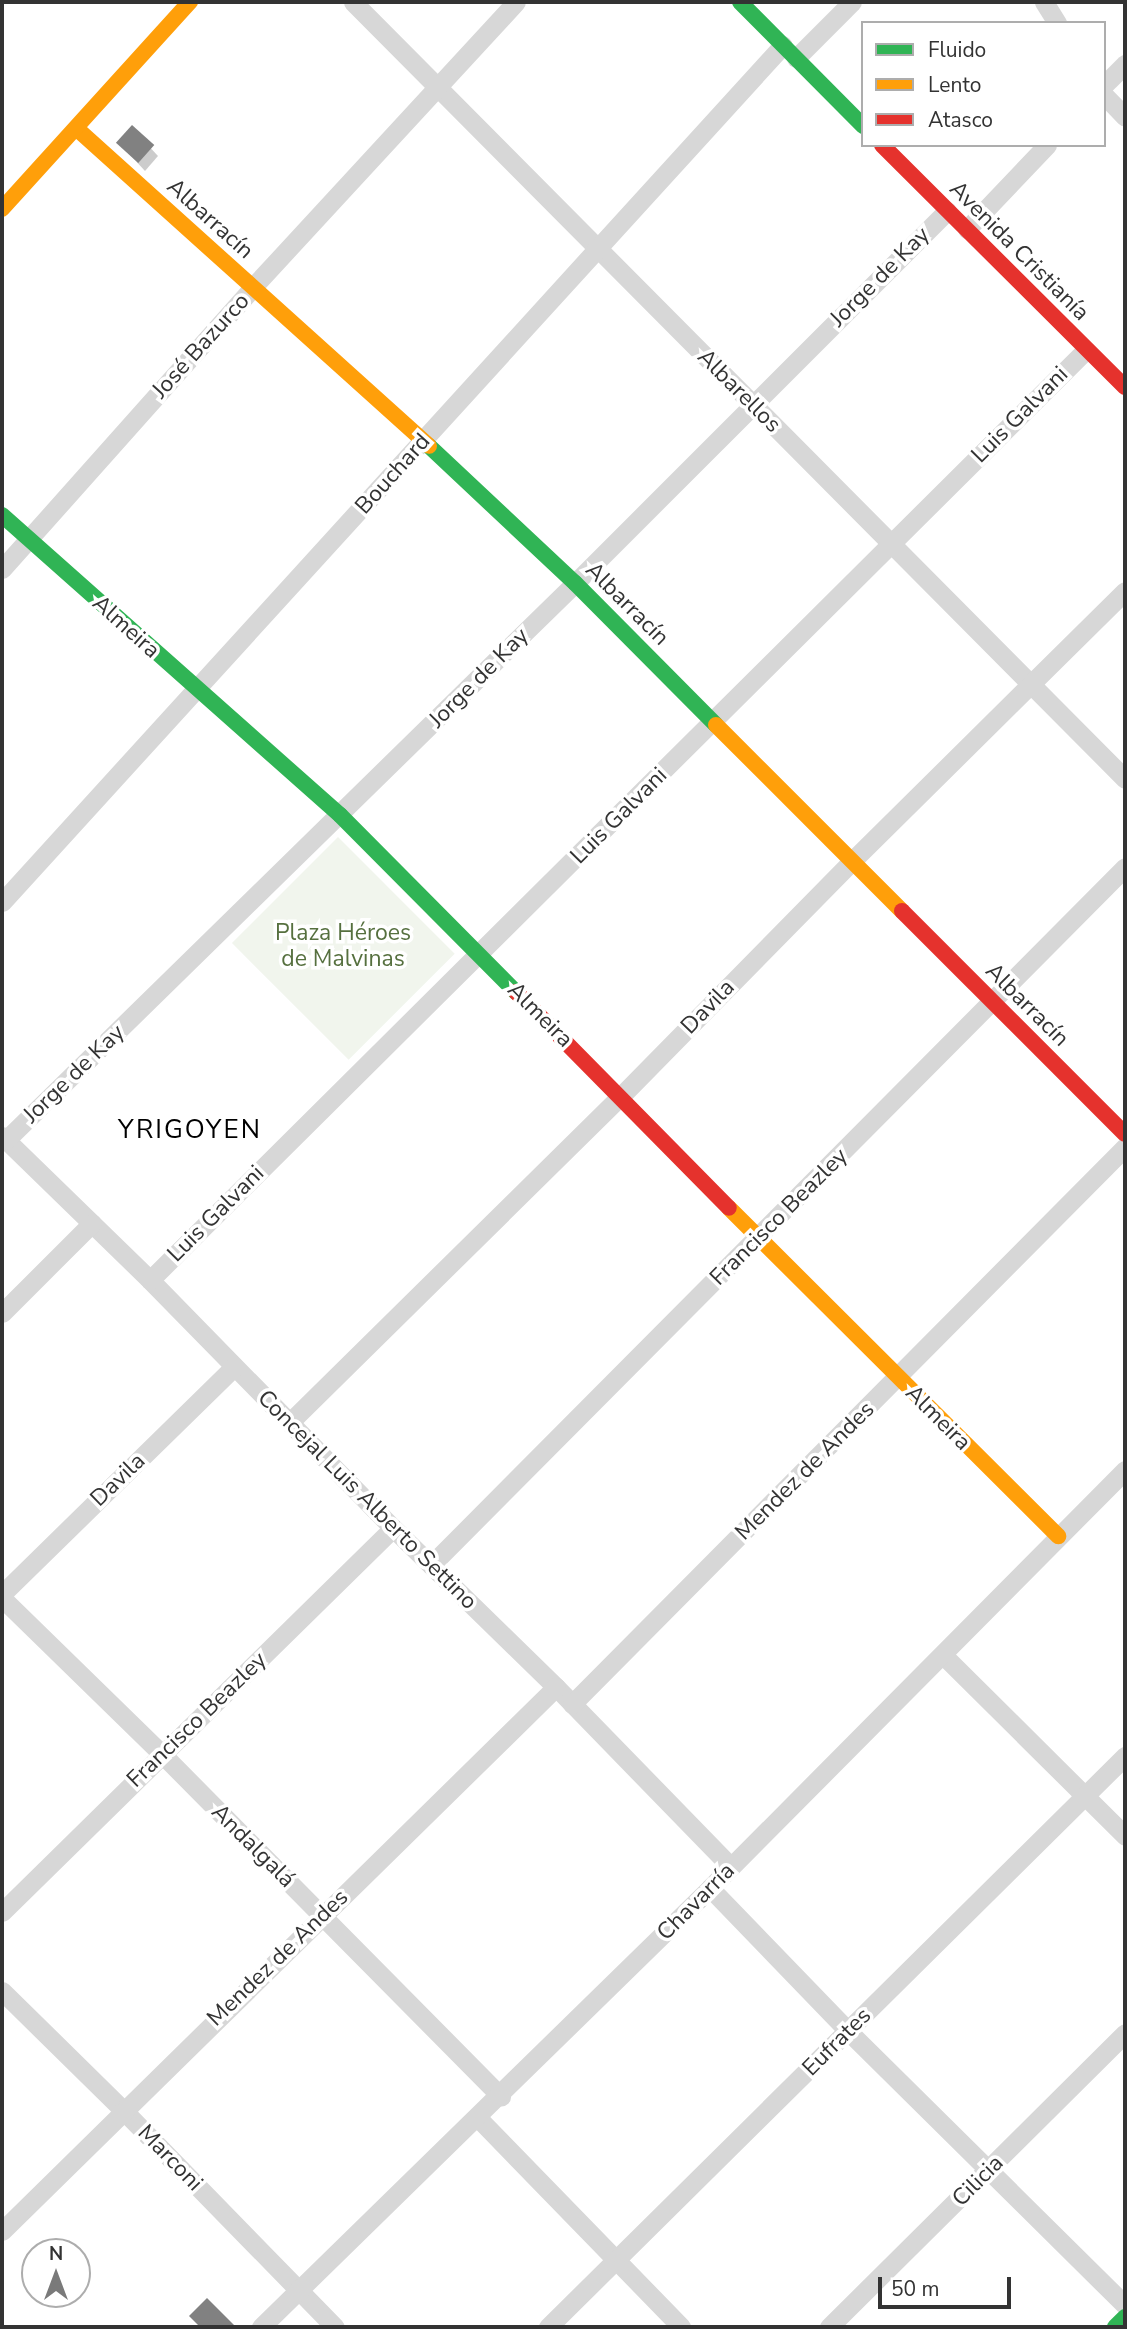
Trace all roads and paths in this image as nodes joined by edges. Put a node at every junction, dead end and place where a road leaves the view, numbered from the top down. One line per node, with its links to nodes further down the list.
1 (190, 2): 15 (street)
2 (353, 2): 11 (street, Albarellos)
3 (516, 2): 11 (street, José Bazurco)
4 (740, 2): 8 (street)
5 (852, 2): 8 (street, Bouchard)
6 (1044, 2): 7 (street)
7 (1056, 21)
8 (790, 51): 14 (street); 21 (street, Bouchard)
9 (1125, 64): 10 (street)
10 (1106, 83)
11 (437, 88): 21 (street, Albarellos); 22 (street, José Bazurco)
12 (1106, 98): 13 (street)
13 (1125, 117)
14 (861, 124)
15 (76, 128): 18 (street); 22 (street, Albarracín)
16 (884, 147): 19 (street, Avenida Cristianía)
17 (1045, 147): 20 (street)
18 (2, 209)
19 (947, 211): 20 (street, Avenida Cristianía); 25 (street, Jorge de Kay)
20 (967, 229): 23 (street, Avenida Cristianía)
21 (596, 247): 25 (street, Albarellos); 26 (street, Bouchard)
22 (252, 288): 26 (street, Albarracín); 28 (street, José Bazurco)
23 (1086, 349): 24 (street, Avenida Cristianía); 29 (street, Luis Galvani)
24 (1125, 387)
25 (751, 404): 29 (street, Albarellos); 31 (street, Jorge de Kay)
26 (423, 440): 31 (street, Albarracín); 34 (street, Bouchard)
27 (2, 515): 28 (street, Almeira)
28 (29, 540): 30 (street, José Bazurco); 34 (street, Almeira)
29 (890, 544): 33 (street, Albarellos); 35 (street, Luis Galvani)
30 (2, 569)
31 (575, 583): 35 (street, Albarracín); 37 (street, Jorge de Kay)
32 (1125, 591): 33 (street, Davila)
33 (1033, 684): 36 (street, Albarellos); 38 (street, Davila)
34 (198, 691): 37 (street, Almeira); 40 (street, Bouchard)
35 (712, 723): 38 (street, Albarracín); 41 (street, Luis Galvani)
36 (1125, 779)
37 (340, 814): 41 (street, Almeira); 45 (street, Jorge de Kay)
38 (851, 862): 42 (street, Albarracín); 43 (street, Davila)
39 (1125, 867): 42 (street, Francisco Beazley)
40 (2, 902)
41 (480, 954): 43 (street, Almeira); 49 (street, Luis Galvani)
42 (992, 1003): 44 (street, Albarracín); 48 (street, Francisco Beazley)
43 (621, 1097): 48 (street, Almeira); 53 (street, Davila)
44 (1125, 1134)
45 (4, 1138): 47 (street, Concejal Luis Alberto Settino)
46 (1125, 1147): 52 (street, Mendez de Andes)
47 (92, 1223): 49 (street, Concejal Luis Alberto Settino); 50 (street)
48 (760, 1237): 52 (street, Almeira); 57 (street, Francisco Beazley)
49 (150, 1280): 51 (street, Concejal Luis Alberto Settino)
50 (2, 1313)
51 (234, 1367): 53 (street, Concejal Luis Alberto Settino); 58 (street, Davila)
52 (898, 1379): 56 (street, Almeira); 61 (street, Mendez de Andes)
53 (290, 1422): 55 (street, Concejal Luis Alberto Settino)
54 (1125, 1469): 56 (street, Chavarría)
55 (393, 1528): 57 (street, Concejal Luis Alberto Settino); 62 (street, Francisco Beazley)
56 (1058, 1536): 59 (street, Chavarría)
57 (431, 1565): 60 (street, Concejal Luis Alberto Settino)
58 (2, 1596): 62 (street, Andalgalá)
59 (943, 1656): 64 (street); 66 (street, Chavarría)
60 (556, 1687): 61 (street, Concejal Luis Alberto Settino); 69 (street, Mendez de Andes)
61 (572, 1704): 66 (street, Concejal Luis Alberto Settino)
62 (162, 1754): 68 (street, Francisco Beazley); 69 (street, Andalgalá)
63 (1125, 1756): 64 (street, Eufrates)
64 (1085, 1795): 65 (street); 71 (street, Eufrates)
65 (1125, 1836)
66 (731, 1867): 67 (street, Chavarría)
67 (710, 1888): 71 (street); 73 (street, Chavarría)
68 (2, 1912)
69 (321, 1915): 73 (street, Andalgalá); 74 (street, Mendez de Andes)
70 (2, 1991): 74 (street, Marconi)
71 (848, 2031): 76 (street); 78 (street, Eufrates)
72 (1125, 2033): 76 (street, Cilicia)
73 (501, 2096): 75 (street, Chavarría)
74 (123, 2110): 77 (street, Mendez de Andes); 79 (street, Marconi)
75 (478, 2118): 78 (street); 79 (street, Chavarría)
76 (990, 2170): 80 (street); 86 (street, Cilicia)
77 (2, 2231)
78 (617, 2262): 84 (street, Eufrates); 85 (street)
79 (298, 2289): 82 (street, Chavarría); 83 (street, Marconi)
80 (1125, 2305)
81 (1125, 2317): 87 (street)
82 (261, 2327)
83 (335, 2327)
84 (548, 2327)
85 (681, 2327)
86 (829, 2327)
87 (1115, 2327)

